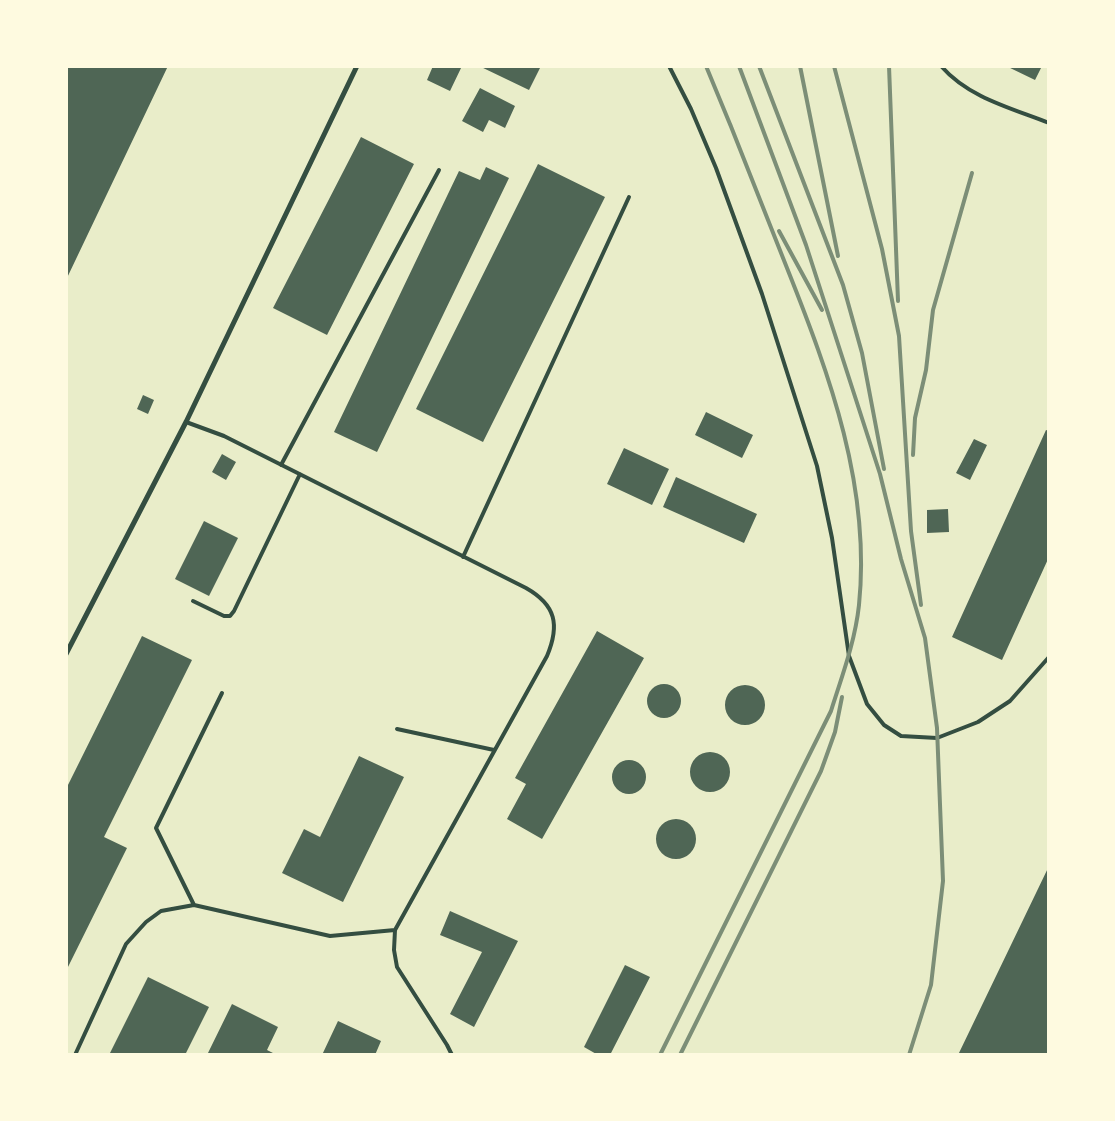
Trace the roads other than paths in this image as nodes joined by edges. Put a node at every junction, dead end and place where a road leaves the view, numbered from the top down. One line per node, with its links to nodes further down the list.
1 (357, 66): 7 (street)
2 (669, 66): 13 (lane)
3 (941, 66): 4 (lane)
4 (1049, 123)
5 (438, 170): 8 (lane)
6 (629, 197): 10 (lane)
7 (186, 422): 8 (lane); 12 (street)
8 (281, 465): 9 (lane)
9 (300, 474): 10 (lane); 11 (lane)
10 (463, 557): 16 (lane)
11 (193, 601)
12 (66, 654)
13 (1049, 657)
14 (222, 693): 17 (lane)
15 (397, 729): 16 (lane)
16 (494, 750): 18 (lane)
17 (194, 905): 18 (lane); 19 (lane)
18 (395, 930): 20 (lane)
19 (75, 1055)
20 (452, 1055)

